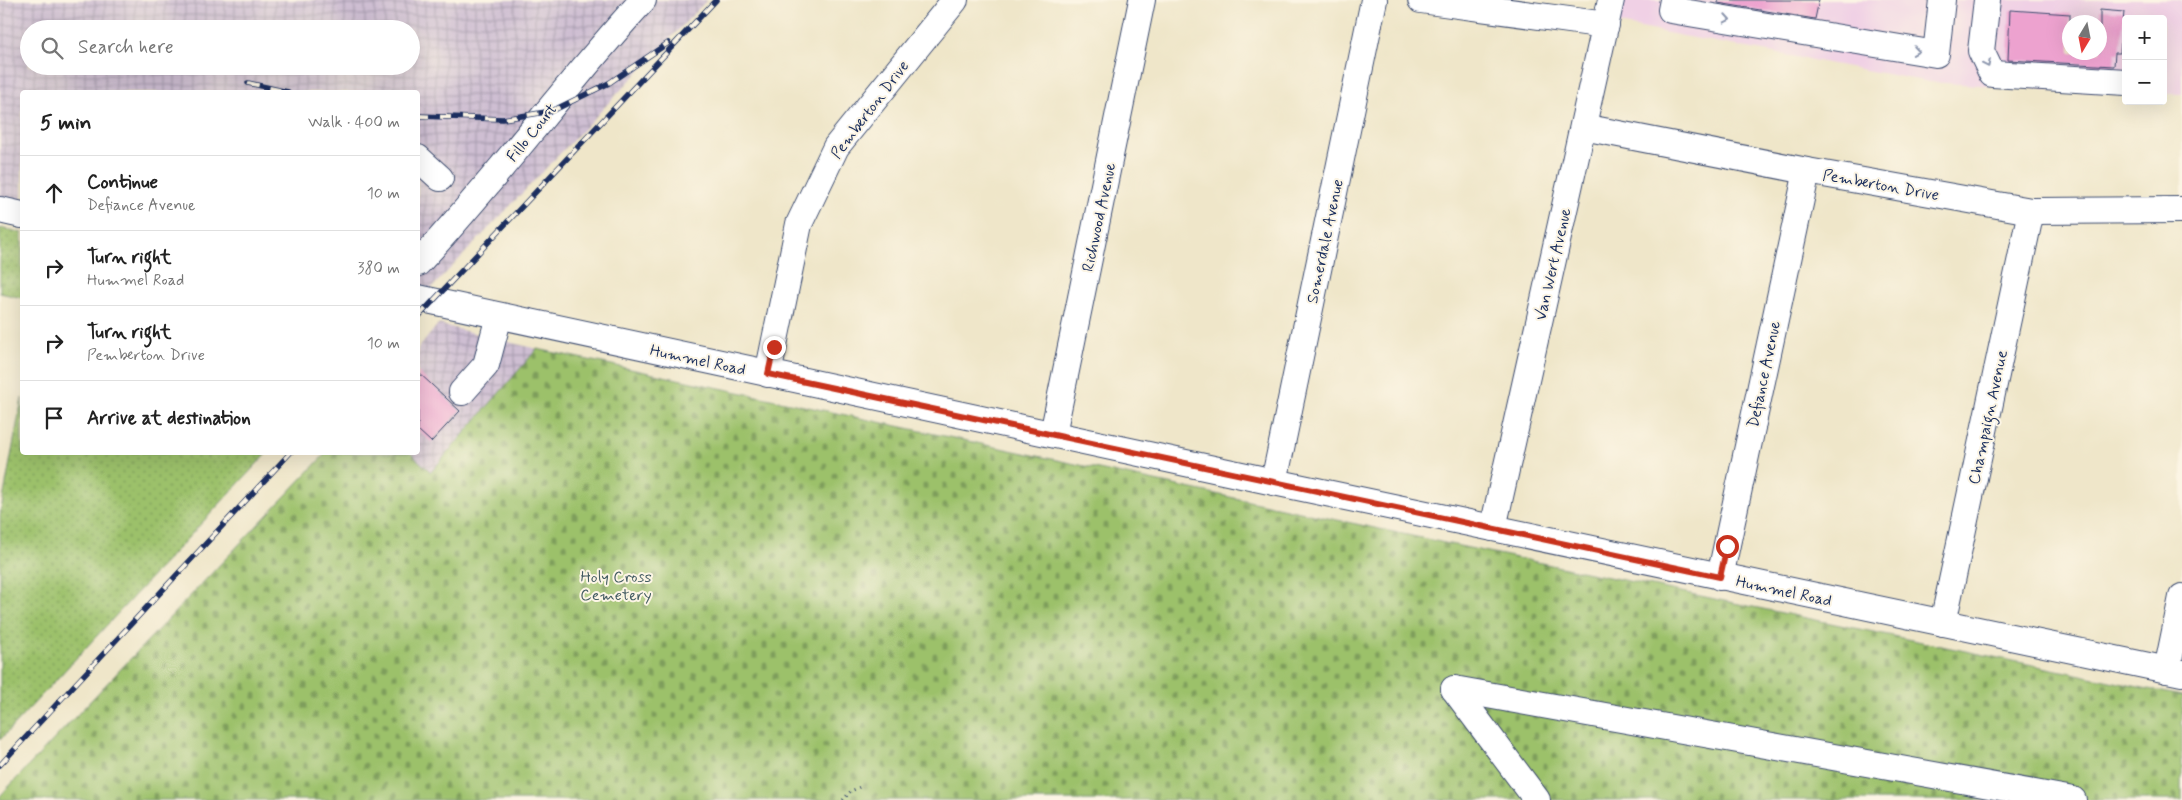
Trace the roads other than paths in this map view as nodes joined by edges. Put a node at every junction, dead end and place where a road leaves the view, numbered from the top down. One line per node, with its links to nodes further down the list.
1 (644, 0): 20 (street, Fillo Court)
2 (955, 0): 23 (street, Pemberton Drive)
3 (1142, 0): 25 (street, Richwood Avenue)
4 (1374, 0): 26 (street, Somerdale Avenue)
5 (1421, 0): 10 (street)
6 (1611, 0): 10 (street, Van Wert Avenue)
7 (1673, 0): 8 (street, one-way to 8)
8 (1942, 0)
9 (1987, 0): 11 (street, one-way to 11)
10 (1606, 25): 12 (street, Van Wert Avenue)
11 (2122, 82)
12 (1583, 127): 14 (street, Pemberton Drive); 27 (street, Van Wert Avenue)
13 (420, 160): 15 (street)
14 (1807, 171): 18 (street, Pemberton Drive); 28 (street, Defiance Avenue)
15 (440, 178)
16 (0, 210): 19 (street)
17 (2182, 210): 18 (street, Pemberton Drive)
18 (2031, 211): 30 (street, Champaign Avenue)
19 (20, 215)
20 (420, 261)
21 (420, 298): 22 (street, Hummel Road)
22 (500, 316): 23 (street, Hummel Road); 24 (street)
23 (768, 374): 25 (street, Hummel Road)
24 (462, 392)
25 (1053, 434): 26 (street, Hummel Road)
26 (1274, 482): 27 (street, Hummel Road)
27 (1493, 528): 28 (street, Hummel Road)
28 (1720, 577): 30 (street, Hummel Road)
29 (2182, 597): 31 (street)
30 (1943, 623): 31 (street, Hummel Road)
31 (2174, 671)
32 (1536, 800): 33 (street)
33 (2073, 800)

